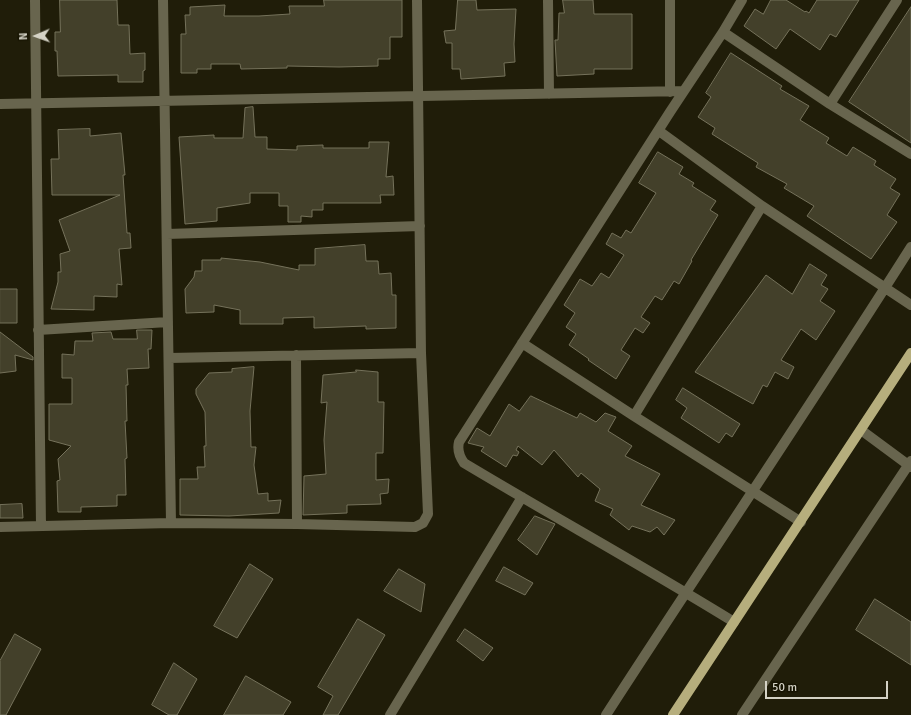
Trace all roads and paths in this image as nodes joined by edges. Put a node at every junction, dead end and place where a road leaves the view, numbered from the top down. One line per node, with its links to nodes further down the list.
1 (35, 0): 14 (street)
2 (164, 0): 13 (street)
3 (417, 0): 12 (street)
4 (548, 0): 11 (street)
5 (670, 0): 10 (street)
6 (742, 0): 8 (street)
7 (897, 0): 16 (street)
8 (723, 32): 9 (street); 16 (street)
9 (684, 91): 10 (street); 17 (street)
10 (670, 92): 11 (street)
11 (549, 94): 12 (street)
12 (418, 96): 13 (street); 20 (street)
13 (165, 101): 14 (street); 21 (street)
14 (36, 103): 15 (street); 26 (street)
15 (0, 104)
16 (830, 104): 18 (street)
17 (659, 131): 19 (street); 27 (street)
18 (911, 154)
19 (762, 206): 23 (street); 32 (street)
20 (420, 226): 21 (street); 28 (street)
21 (167, 234): 25 (street)
22 (911, 247): 23 (street)
23 (886, 288): 24 (street); 35 (street)
24 (911, 304)
25 (168, 322): 26 (street); 31 (street)
26 (38, 330): 40 (street)
27 (522, 343): 32 (street); 36 (street)
28 (421, 353): 30 (street); 39 (street)
29 (911, 353): 33 (main road)
30 (296, 355): 31 (street); 39 (street)
31 (169, 358): 38 (street)
32 (634, 416): 35 (street)
33 (861, 430): 34 (street); 37 (main road)
34 (910, 464): 47 (street)
35 (753, 492): 37 (street); 42 (street)
36 (522, 498): 42 (street); 44 (street)
37 (800, 522): 43 (main road)
38 (171, 523): 39 (street); 40 (street)
39 (297, 524)
40 (41, 526): 41 (street)
41 (0, 527)
42 (685, 592): 43 (street); 45 (street)
43 (734, 622): 46 (main road)
44 (390, 715)
45 (606, 715)
46 (673, 715)
47 (742, 715)

